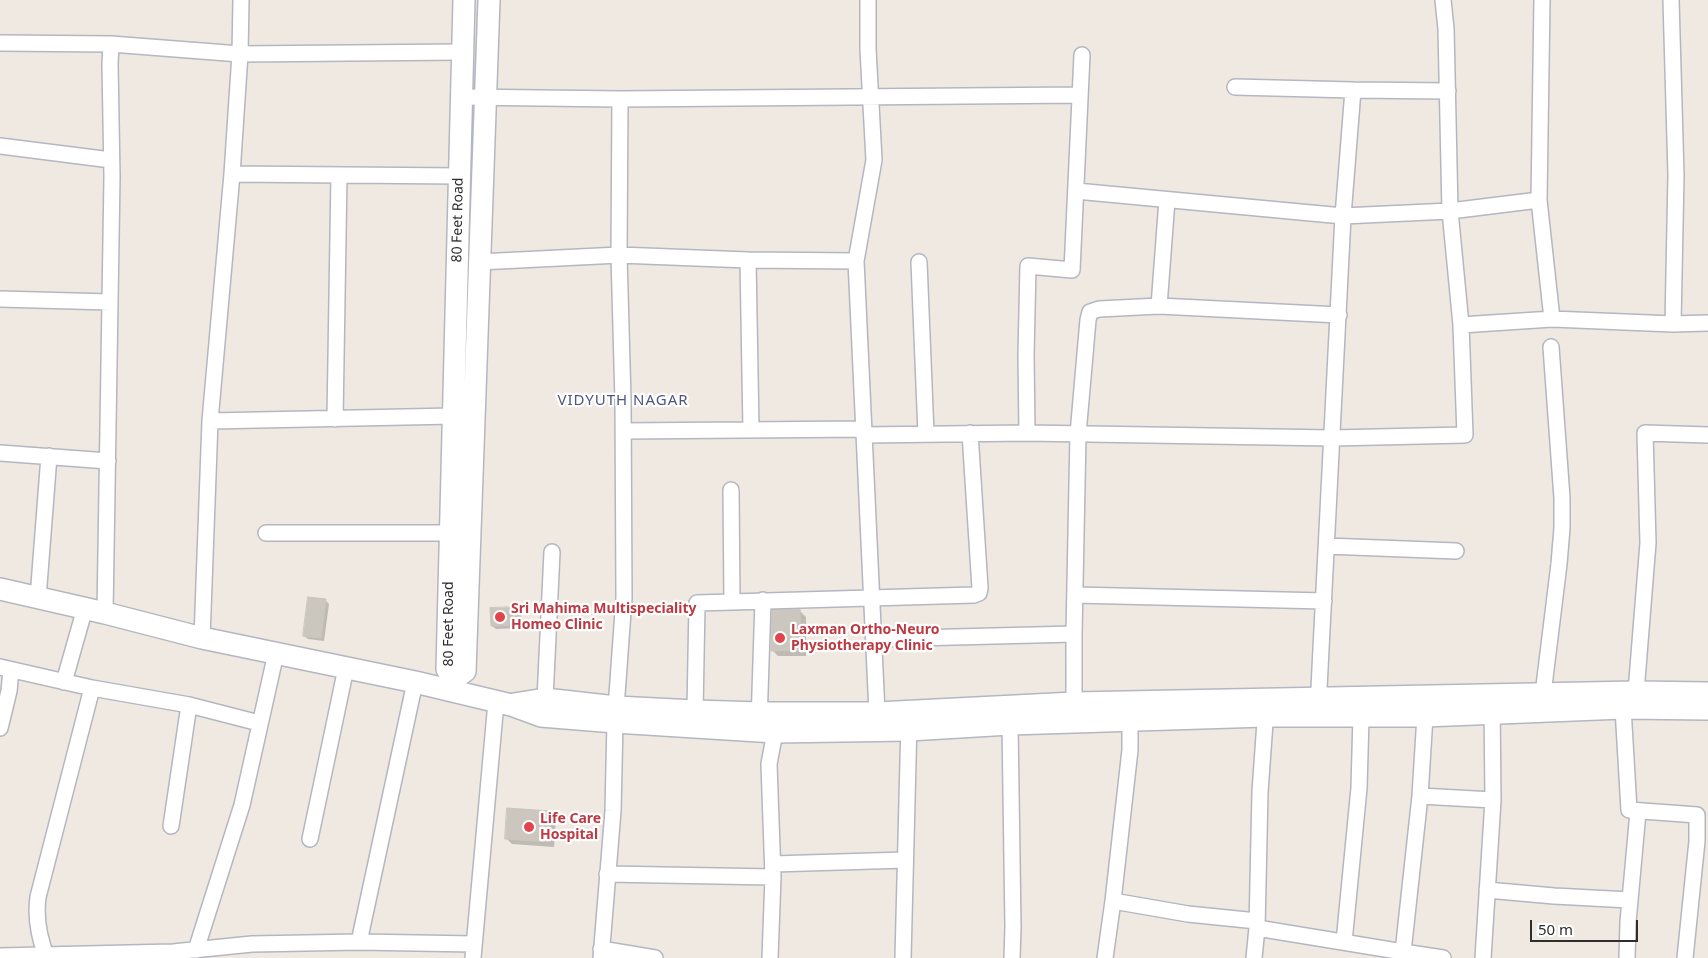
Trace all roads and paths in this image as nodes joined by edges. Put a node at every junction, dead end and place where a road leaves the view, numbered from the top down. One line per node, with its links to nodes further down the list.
1 (241, 0): 11 (street)
2 (464, 0): 10 (street, 80 Feet Road)
3 (489, 0): 18 (street, 80 Feet Road)
4 (868, 0): 19 (street)
5 (1443, 0): 15 (street)
6 (1542, 0): 28 (street)
7 (1671, 0): 42 (street)
8 (0, 43): 9 (street)
9 (112, 44): 11 (street); 22 (street)
10 (461, 52): 11 (street); 17 (street, 80 Feet Road)
11 (240, 54): 23 (street)
12 (1082, 55): 16 (street)
13 (1235, 87): 14 (street)
14 (1353, 90): 15 (street); 30 (street)
15 (1448, 91): 29 (street)
16 (1080, 95): 19 (street); 26 (street)
17 (462, 97): 18 (street); 25 (street, 80 Feet Road)
18 (486, 97): 20 (street); 34 (street, 80 Feet Road)
19 (871, 98): 20 (street); 33 (street)
20 (620, 99): 31 (street)
21 (0, 146): 22 (street)
22 (111, 160): 37 (street)
23 (232, 174): 24 (street); 47 (street)
24 (339, 175): 25 (street); 46 (street)
25 (459, 176): 45 (street, 80 Feet Road)
26 (1076, 191): 27 (street); 51 (street)
27 (1167, 200): 30 (street); 38 (street)
28 (1539, 200): 29 (street); 40 (street)
29 (1450, 210): 30 (street); 43 (street)
30 (1343, 216): 39 (street)
31 (619, 255): 32 (street); 34 (street); 49 (street)
32 (748, 260): 33 (street); 48 (street)
33 (856, 261): 50 (street)
34 (479, 262): 82 (street, 80 Feet Road)
35 (920, 262): 52 (street)
36 (0, 299): 37 (street)
37 (110, 302): 59 (street)
38 (1159, 306): 39 (street); 54 (street)
39 (1338, 316): 56 (street)
40 (1552, 319): 42 (street); 43 (street)
41 (1708, 323): 42 (street)
42 (1673, 324)
43 (1461, 325): 56 (street)
44 (1551, 347): 85 (street)
45 (453, 416): 46 (street); 62 (street, 80 Feet Road)
46 (335, 419): 47 (street)
47 (210, 421): 75 (street)
48 (751, 430): 49 (street); 50 (street)
49 (623, 432): 97 (street)
50 (864, 432): 52 (street); 68 (street)
51 (1027, 433): 53 (street); 54 (street)
52 (926, 434): 53 (street)
53 (970, 434): 68 (street)
54 (1078, 434): 56 (street); 67 (street)
55 (1708, 435): 87 (street)
56 (1333, 438): 63 (street)
57 (0, 453): 58 (street)
58 (49, 456): 59 (street); 69 (street)
59 (108, 461): 73 (street)
60 (731, 490): 71 (street)
61 (266, 533): 62 (street)
62 (450, 534): 82 (street, 80 Feet Road)
63 (1327, 546): 64 (street); 72 (street)
64 (1456, 551)
65 (552, 552): 86 (street)
66 (0, 589): 69 (street)
67 (1075, 595): 72 (street); 74 (street)
68 (872, 597): 70 (street); 76 (street)
69 (38, 598): 73 (street)
70 (762, 600): 71 (street); 104 (street)
71 (732, 601): 94 (street)
72 (1324, 601): 91 (street)
73 (95, 610): 75 (street); 80 (street)
74 (1074, 634): 76 (street); 96 (street)
75 (202, 638): 77 (street)
76 (874, 639): 95 (street)
77 (276, 653): 79 (street); 102 (street)
78 (5, 668): 80 (street); 105 (street)
79 (346, 668): 81 (street); 110 (street)
80 (64, 682): 83 (street)
81 (415, 682): 82 (street); 118 (street)
82 (453, 686): 88 (street)
83 (92, 688): 90 (street); 125 (street)
84 (1708, 693): 87 (street)
85 (1543, 694): 87 (street); 89 (street)
86 (545, 699): 88 (street); 97 (street)
87 (1629, 700): 89 (street); 93 (street); 108 (street)
88 (504, 703): 97 (street); 121 (street)
89 (1492, 704): 91 (street); 98 (street); 107 (street)
90 (189, 705): 102 (street); 109 (street)
91 (1318, 707): 92 (street); 99 (street)
92 (1266, 708): 96 (street); 101 (street); 117 (street)
93 (1708, 709)
94 (695, 710): 97 (street); 104 (street)
95 (877, 712): 100 (street); 104 (street)
96 (1074, 713): 100 (street); 101 (street); 103 (street)
97 (616, 715): 104 (street); 113 (street)
98 (1425, 716): 99 (street); 106 (street)
99 (1361, 717): 119 (street)
100 (909, 720): 103 (street); 104 (street); 111 (street)
101 (1130, 720): 116 (street)
102 (259, 723): 120 (street)
103 (1010, 724): 129 (street)
104 (765, 726): 112 (street)
105 (0, 728)
106 (1420, 796): 107 (street); 123 (street)
107 (1493, 800): 114 (street)
108 (1638, 812): 115 (street); 135 (street)
109 (171, 826)
110 (310, 839)
111 (905, 860): 112 (street); 128 (street)
112 (773, 871): 113 (street); 127 (street)
113 (607, 874): 122 (street)
114 (1487, 890): 115 (street); 133 (street)
115 (1630, 900): 134 (street)
116 (1113, 901): 117 (street); 130 (street)
117 (1257, 924): 119 (street); 131 (street)
118 (359, 942): 120 (street); 121 (street)
119 (1344, 942): 123 (street)
120 (196, 950): 125 (street)
121 (474, 951)
122 (601, 954): 126 (street)
123 (1403, 955): 132 (street)
124 (0, 956): 125 (street)
125 (46, 956)
126 (655, 958)
127 (770, 958)
128 (903, 958)
129 (1012, 958)
130 (1105, 958)
131 (1254, 958)
132 (1443, 958)
133 (1483, 958)
134 (1626, 958)
135 (1685, 958)

